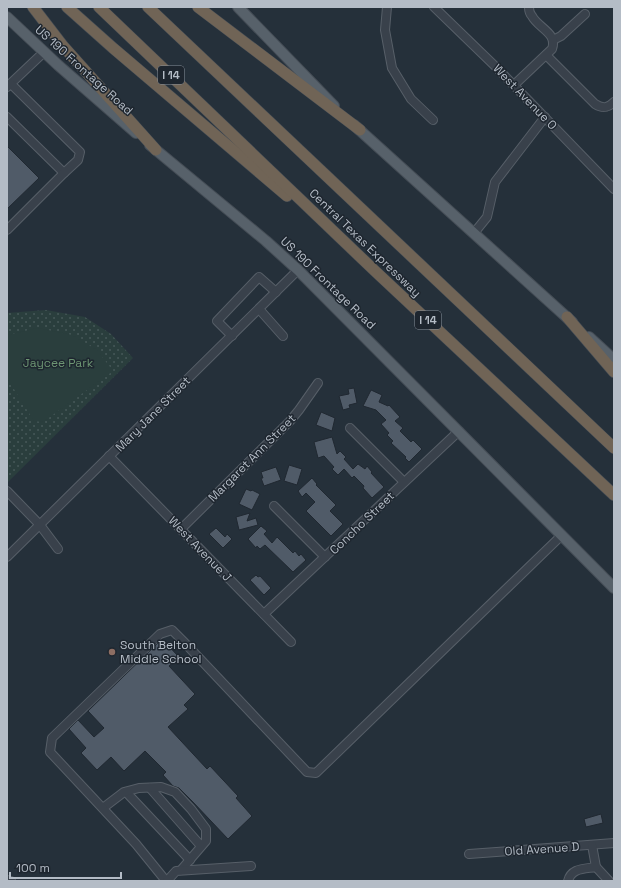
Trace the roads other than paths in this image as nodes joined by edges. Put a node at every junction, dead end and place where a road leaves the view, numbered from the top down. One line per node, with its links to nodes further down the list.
1 (33, 7): 22 (highway)
2 (68, 7): 28 (highway)
3 (99, 7): 28 (highway, Central Texas Expressway / I 14)
4 (148, 7): 39 (highway, Central Texas Expressway)
5 (198, 7): 21 (highway)
6 (238, 7): 21 (main road)
7 (387, 7): 20 (street)
8 (434, 7): 15 (street, West Avenue O)
9 (529, 7): 12 (street)
10 (585, 14): 12 (street)
11 (7, 17): 13 (main road, US 190 Frontage Road)
12 (553, 40): 14 (street)
13 (44, 52): 16 (street); 22 (main road, US 190 Frontage Road)
14 (546, 55): 15 (street); 17 (street)
15 (514, 85): 19 (street, West Avenue O)
16 (9, 86): 23 (street)
17 (614, 102)
18 (7, 117): 23 (street)
19 (545, 117): 24 (street, West Avenue O); 26 (street)
20 (433, 120)
21 (360, 130): 26 (main road)
22 (156, 150): 27 (main road, US 190 Frontage Road)
23 (64, 173): 25 (street)
24 (613, 185)
25 (7, 230)
26 (474, 233): 31 (main road)
27 (298, 270): 29 (street, Mary Jane Street); 38 (main road, US 190 Frontage Road)
28 (375, 271): 43 (highway, Central Texas Expressway / I 14)
29 (276, 292): 30 (street, Mary Jane Street); 32 (street)
30 (259, 309): 32 (street, Mary Jane Street); 33 (street)
31 (567, 317): 34 (main road); 35 (highway)
32 (232, 336): 40 (street, Mary Jane Street)
33 (283, 336)
34 (614, 360)
35 (614, 372)
36 (318, 383): 46 (street, Margaret Ann Street)
37 (350, 428): 41 (street)
38 (460, 431): 41 (street, Concho Street); 47 (main road, US 190 Frontage Road)
39 (614, 448)
40 (109, 456): 45 (street, Mary Jane Street); 46 (street, West Avenue J)
41 (404, 482): 49 (street, Concho Street)
42 (7, 491): 45 (street)
43 (614, 496)
44 (274, 506): 49 (street)
45 (40, 525): 48 (street); 50 (street, Mary Jane Street)
46 (181, 529): 52 (street, West Avenue J)
47 (562, 536): 51 (main road, US 190 Frontage Road); 56 (street)
48 (58, 549)
49 (325, 557): 52 (street, Concho Street)
50 (7, 558)
51 (614, 588)
52 (264, 614): 53 (street, West Avenue J)
53 (291, 642)
54 (150, 788): 55 (street); 59 (street); 59 (street)
55 (126, 792): 56 (street); 61 (street)
56 (102, 808): 67 (street)
57 (614, 843): 58 (street, Old Avenue D)
58 (592, 845): 60 (street, Old Avenue D); 63 (street)
59 (201, 846): 61 (street)
60 (470, 854)
61 (190, 860): 64 (street)
62 (251, 866): 64 (street)
63 (596, 868): 68 (street); 69 (street)
64 (181, 870): 67 (street)
65 (7, 880): 66 (street)
66 (11, 881)
67 (167, 881)
68 (568, 881)
69 (609, 881)

